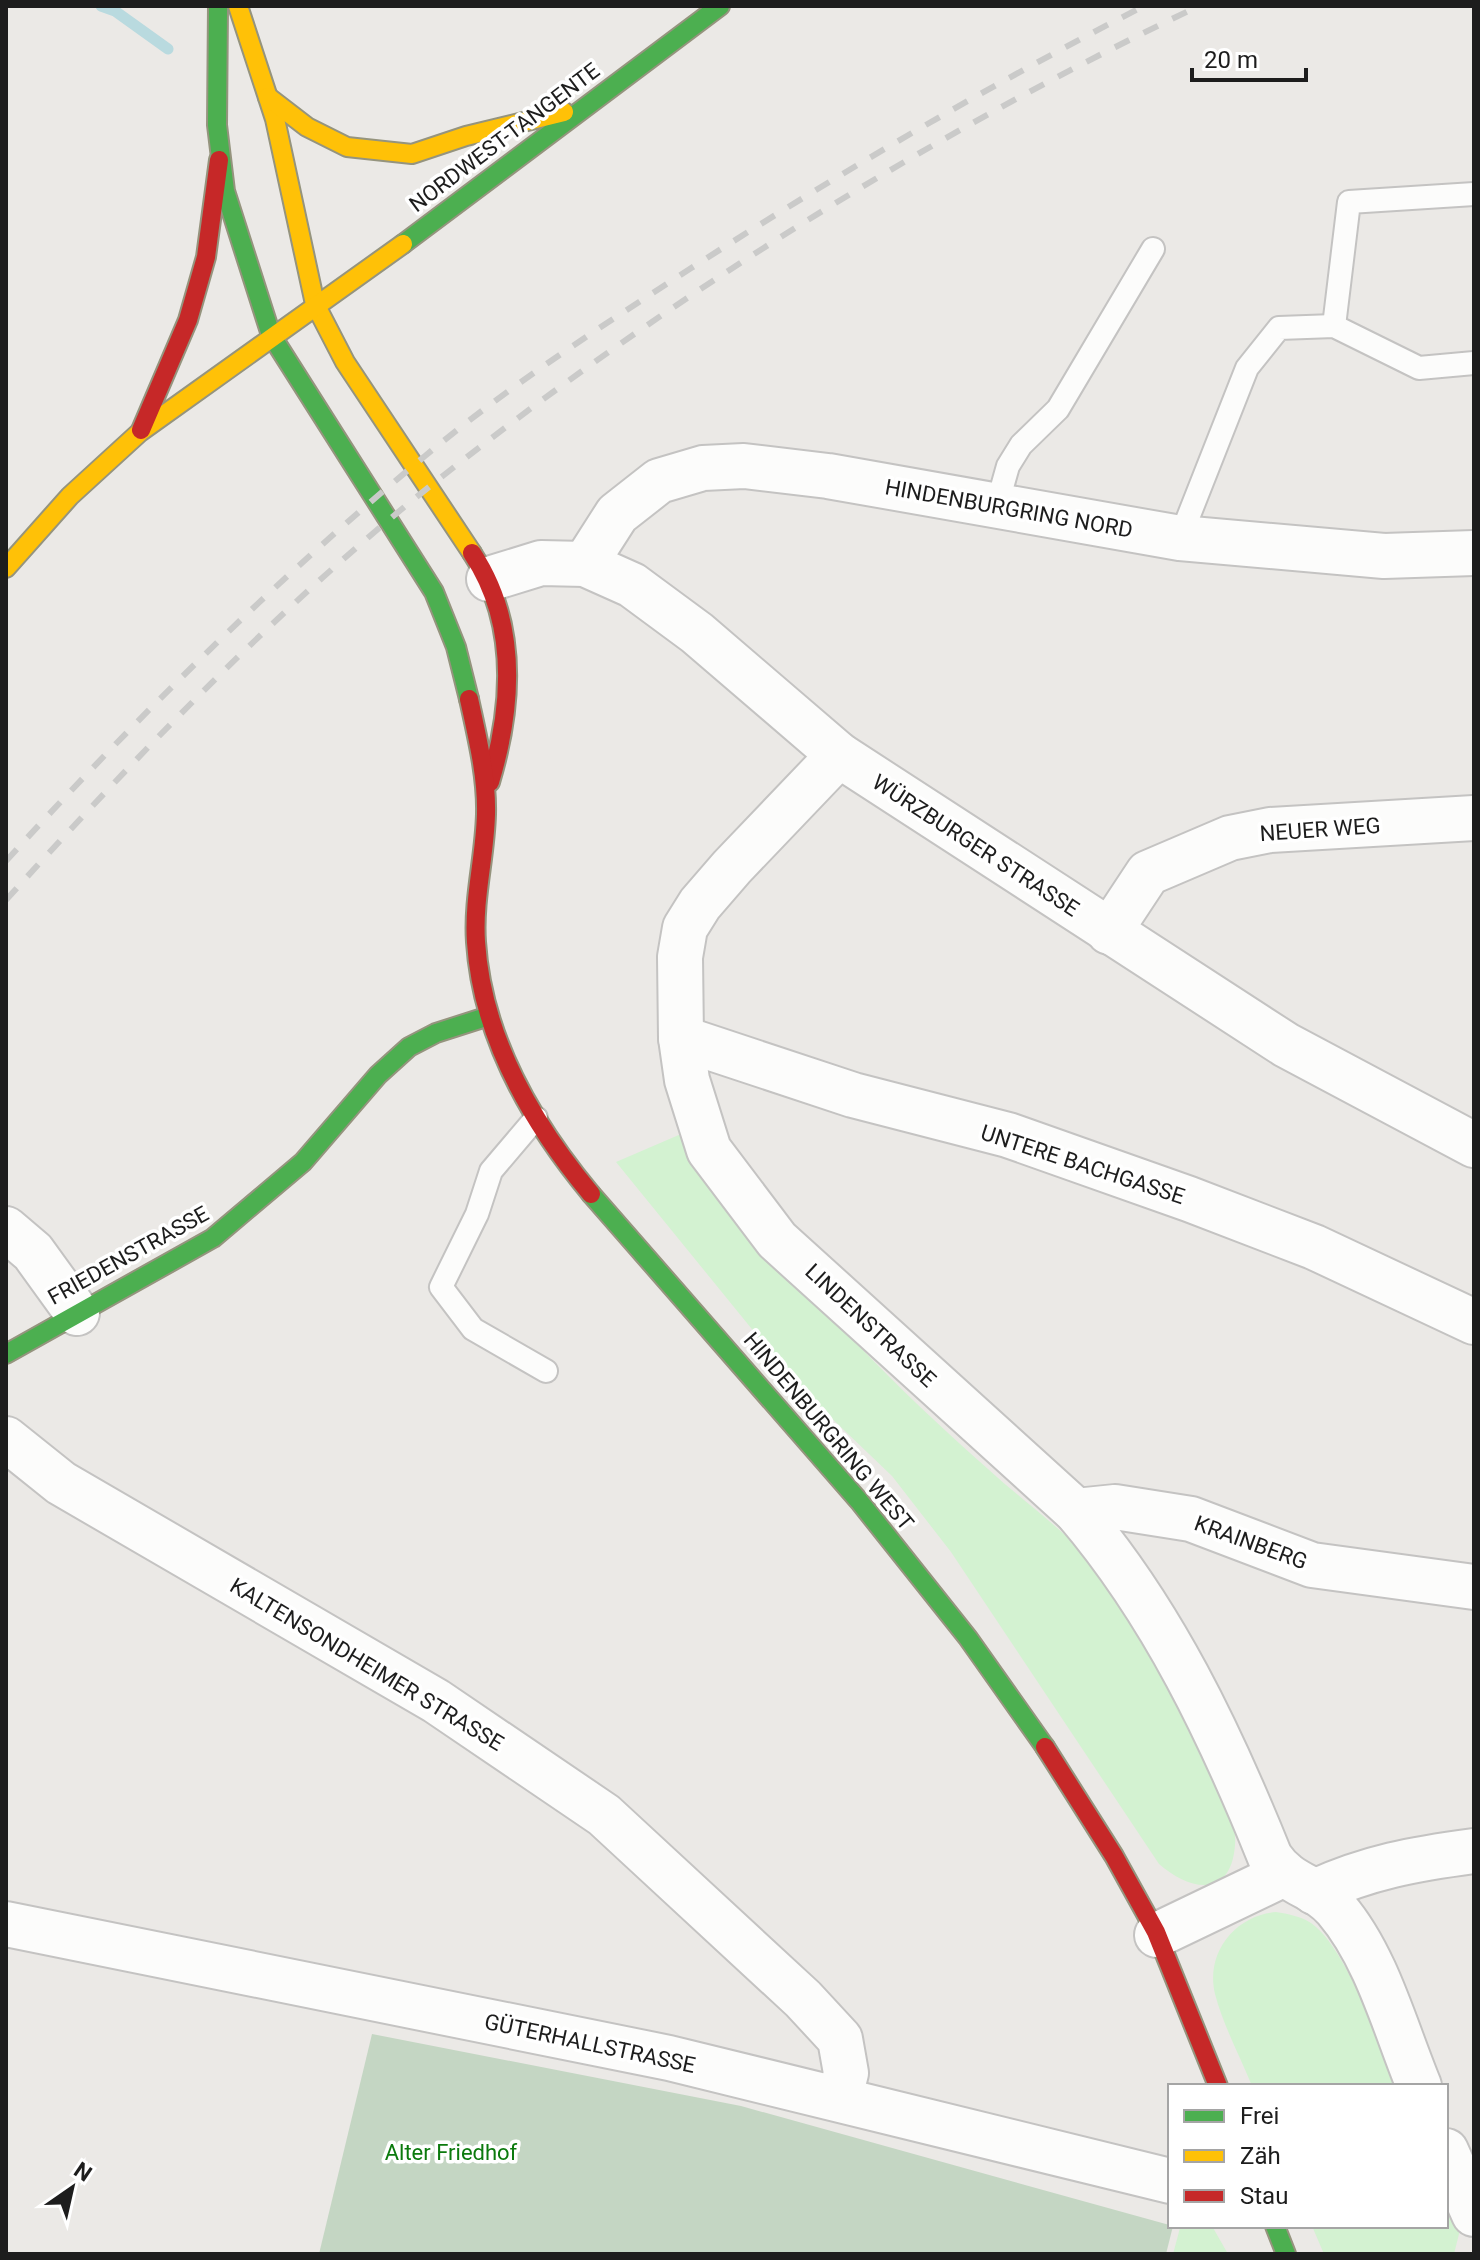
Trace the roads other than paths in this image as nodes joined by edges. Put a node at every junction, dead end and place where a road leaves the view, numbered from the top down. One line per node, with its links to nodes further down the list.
1 (218, 6): 6 (main road)
2 (238, 6): 4 (main road)
3 (720, 6): 5 (main road, NORDWEST-TANGENTE)
4 (268, 97): 5 (main road); 9 (main road)
5 (581, 108): 9 (main road, NORDWEST-TANGENTE)
6 (220, 154): 11 (main road); 13 (main road)
7 (1474, 194): 10 (lane)
8 (1153, 249): 14 (lane)
9 (315, 304): 11 (main road, NORDWEST-TANGENTE); 19 (main road)
10 (1334, 326): 12 (lane); 15 (lane)
11 (271, 335): 13 (main road, NORDWEST-TANGENTE); 21 (main road)
12 (1474, 363)
13 (140, 432): 18 (main road, NORDWEST-TANGENTE)
14 (997, 505): 15 (street, HINDENBURGRING NORD); 17 (street, HINDENBURGRING NORD)
15 (1180, 538): 16 (street, HINDENBURGRING NORD)
16 (1474, 553)
17 (585, 564): 19 (street, WÜRZBURGER STRASSE); 20 (street, WÜRZBURGER STRASSE)
18 (6, 568)
19 (489, 579): 21 (main road)
20 (839, 755): 23 (street, WÜRZBURGER STRASSE); 25 (street, LINDENSTRASSE)
21 (486, 796): 24 (main road, HINDENBURGRING WEST)
22 (1474, 818): 23 (street, NEUER WEG)
23 (1109, 932): 27 (street, WÜRZBURGER STRASSE)
24 (489, 1016): 26 (main road, HINDENBURGRING WEST); 29 (main road, FRIEDENSTRASSE)
25 (681, 1038): 30 (street, UNTERE BACHGASSE); 34 (street, LINDENSTRASSE)
26 (536, 1118): 32 (lane); 39 (main road, HINDENBURGRING WEST)
27 (1474, 1145)
28 (6, 1229): 29 (street)
29 (77, 1313): 31 (main road, FRIEDENSTRASSE)
30 (1474, 1322)
31 (6, 1354)
32 (546, 1371)
33 (6, 1439): 42 (street, KALTENSONDHEIMER STRASSE)
34 (1076, 1511): 35 (street, KRAINBERG); 37 (street, LINDENSTRASSE)
35 (1474, 1587)
36 (1474, 1851): 37 (street)
37 (1298, 1884): 39 (street); 41 (street, LINDENSTRASSE)
38 (6, 1924): 42 (street, GÜTERHALLSTRASSE)
39 (1157, 1935): 40 (main road, HINDENBURGRING WEST)
40 (1217, 2084)
41 (1418, 2084)
42 (840, 2097): 44 (street, GÜTERHALLSTRASSE)
43 (1448, 2156): 45 (street)
44 (1168, 2180)
45 (1474, 2214)
46 (1276, 2228): 47 (main road)
47 (1286, 2254)

